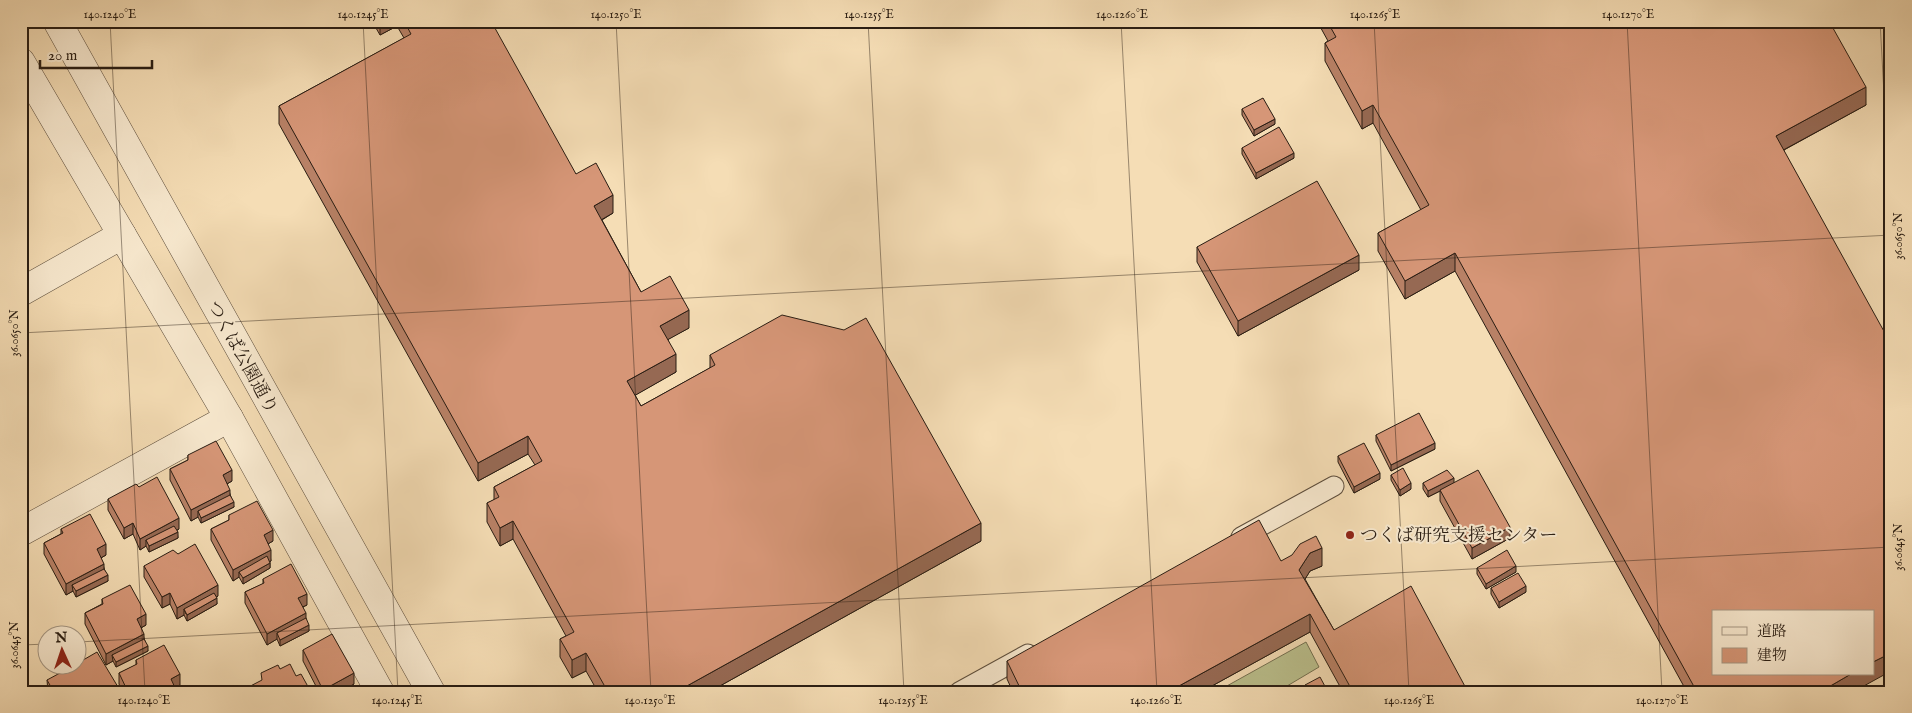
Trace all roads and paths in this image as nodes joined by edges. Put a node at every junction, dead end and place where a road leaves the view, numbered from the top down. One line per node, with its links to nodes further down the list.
1 (56, 21): 11 (street, つくば公園通り)
2 (21, 62): 3 (street)
3 (122, 235): 4 (street); 5 (street)
4 (21, 292)
5 (229, 418): 7 (street); 10 (street)
6 (1334, 486): 8 (lane)
7 (21, 532)
8 (1230, 543)
9 (1046, 644): 12 (lane)
10 (380, 692)
11 (431, 692)
12 (959, 692)

